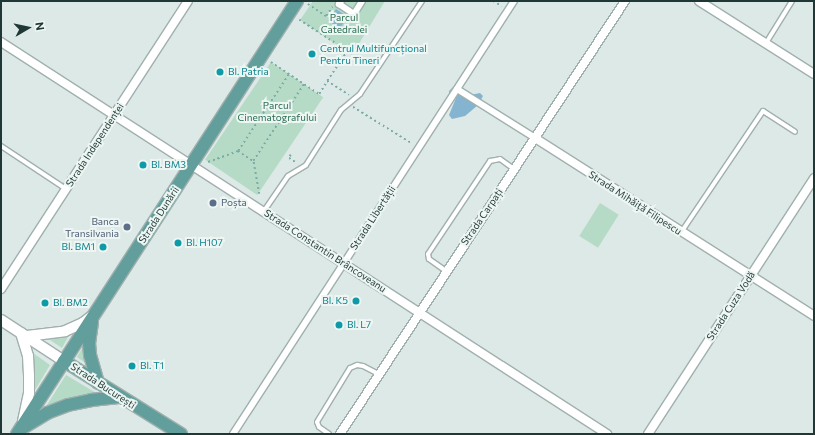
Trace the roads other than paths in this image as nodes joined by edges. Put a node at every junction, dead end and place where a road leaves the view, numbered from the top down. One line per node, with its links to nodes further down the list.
1 (188, 1): 14 (street, Strada Independenței)
2 (362, 1): 9 (street)
3 (422, 1): 22 (lane)
4 (514, 1): 13 (street, Strada Libertății)
5 (624, 1): 16 (street, Strada Carpați)
6 (699, 1): 11 (street)
7 (792, 1): 11 (lane)
8 (302, 2): 18 (main road, Strada Dunării)
9 (340, 3)
10 (1, 42): 14 (street, Strada Constantin Brâncoveanu)
11 (766, 44): 12 (street)
12 (814, 74)
13 (457, 88): 16 (street, Strada Mihăiță Filipescu); 24 (street, Strada Libertății)
14 (115, 114): 18 (street, Strada Constantin Brâncoveanu); 21 (street, Strada Independenței)
15 (795, 132): 23 (lane)
16 (535, 138): 19 (street, Strada Carpați); 23 (street, Strada Mihăiță Filipescu)
17 (1, 146): 21 (lane)
18 (191, 164): 22 (street, Strada Constantin Brâncoveanu); 29 (main road, Strada Dunării)
19 (514, 168): 25 (street, Strada Carpați); 25 (lane)
20 (814, 178): 26 (street, Strada Cuza Vodă)
21 (66, 189): 27 (street, Strada Independenței)
22 (264, 211): 24 (street, Strada Constantin Brâncoveanu)
23 (682, 232): 26 (street, Strada Mihăiță Filipescu)
24 (344, 263): 28 (street, Strada Constantin Brâncoveanu); 39 (street, Strada Libertății)
25 (446, 271): 28 (street, Strada Carpați)
26 (750, 276): 30 (street, Strada Mihăiță Filipescu); 43 (street, Strada Cuza Vodă)
27 (1, 288)
28 (419, 312): 34 (street, Strada Carpați); 42 (street, Strada Constantin Brâncoveanu)
29 (94, 315): 32 (street); 33 (main road, Strada Dunării); 35 (main road)
30 (814, 316)
31 (1, 320): 32 (street, Strada București)
32 (24, 334): 33 (street, Strada București); 37 (street)
33 (64, 360): 35 (main road, Strada București); 37 (main road, Strada Dunării)
34 (379, 374): 40 (lane); 41 (street, Strada Carpați)
35 (98, 383): 36 (main road, Strada București)
36 (121, 397): 37 (main road); 38 (main road, Strada București)
37 (19, 431)
38 (181, 434)
39 (233, 434)
40 (329, 434)
41 (340, 434)
42 (607, 434)
43 (648, 434)

